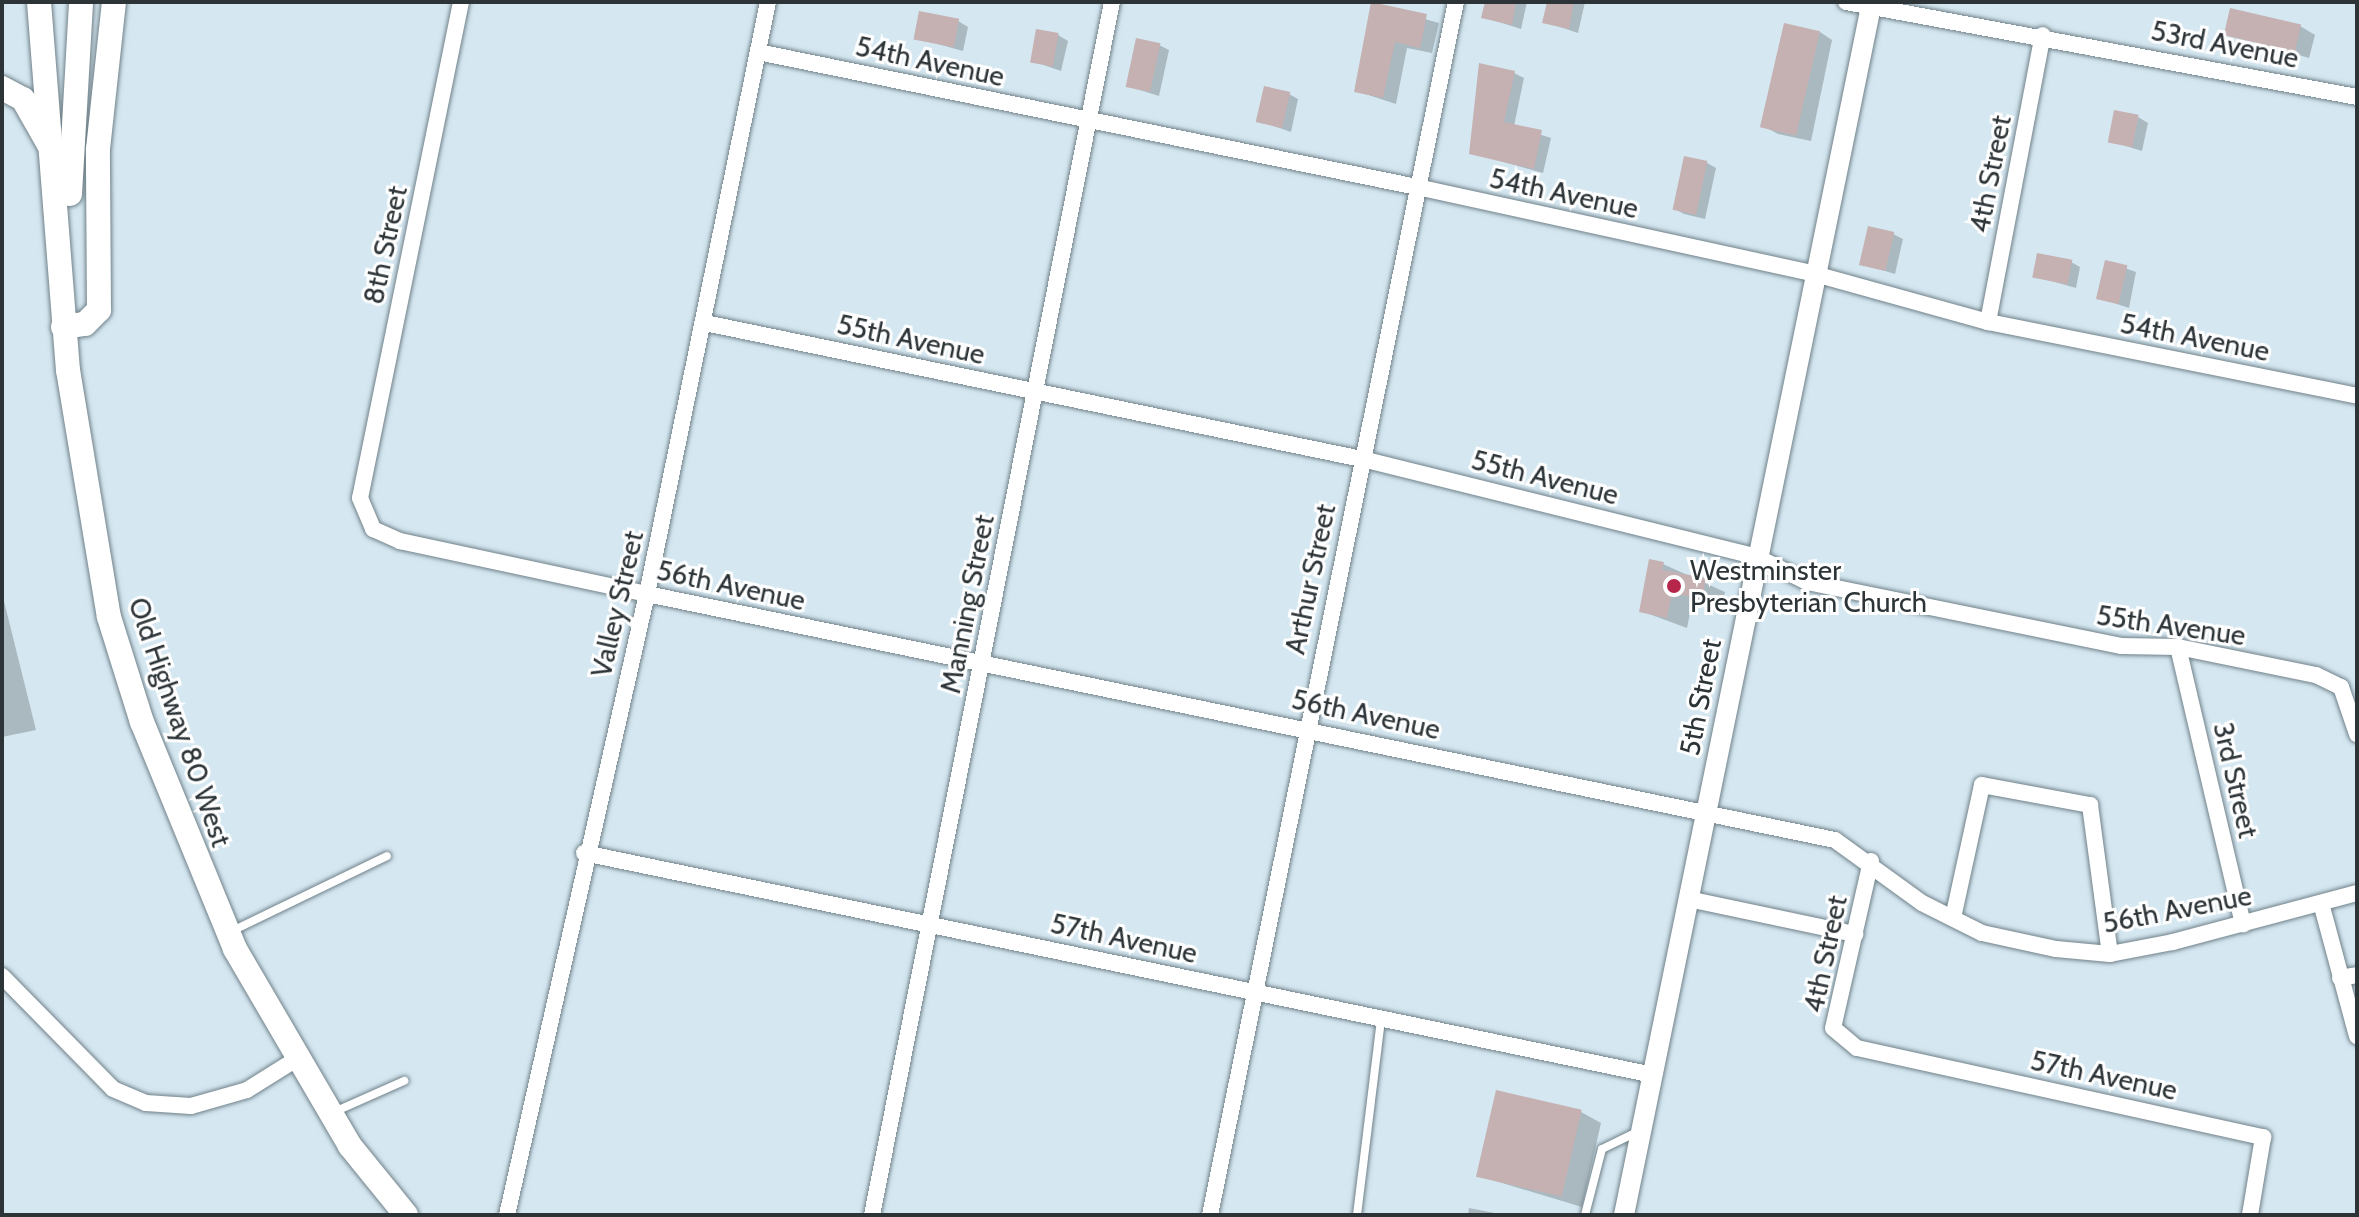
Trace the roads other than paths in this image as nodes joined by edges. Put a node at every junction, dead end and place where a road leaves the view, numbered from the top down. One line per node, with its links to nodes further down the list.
1 (39, 2): 17 (main road, Old Highway 80 West)
2 (69, 2): 13 (main road)
3 (81, 2): 13 (main road)
4 (114, 2): 23 (main road)
5 (461, 2): 27 (street, 8th Street)
6 (768, 2): 12 (street, Valley Street)
7 (1112, 2): 16 (street, Manning Street)
8 (1456, 2): 18 (street, Arthur Street)
9 (1846, 2): 10 (street, 53rd Avenue)
10 (1872, 5): 11 (street, 53rd Avenue); 19 (street, 5th Street)
11 (2043, 35): 15 (street, 53rd Avenue); 21 (street, 4th Street)
12 (758, 52): 16 (street, 54th Avenue); 22 (street, Valley Street)
13 (76, 67): 20 (main road)
14 (2, 88): 17 (main road)
15 (2357, 97)
16 (1088, 121): 18 (street, 54th Avenue); 24 (street, Manning Street)
17 (54, 156): 20 (main road, Old Highway 80 West)
18 (1417, 187): 19 (street, 54th Avenue); 26 (street, Arthur Street)
19 (1815, 274): 21 (street, 54th Avenue); 28 (street, 5th Street)
20 (60, 292): 23 (main road, Old Highway 80 West)
21 (1988, 322): 25 (street, 54th Avenue)
22 (705, 323): 24 (street, 55th Avenue); 29 (street, Valley Street)
23 (63, 327): 45 (main road, Old Highway 80 West)
24 (1032, 390): 26 (street, 55th Avenue); 31 (street, Manning Street)
25 (2357, 396)
26 (1362, 459): 28 (street, 55th Avenue); 33 (street, Arthur Street)
27 (360, 498): 29 (street, 56th Avenue)
28 (1757, 557): 30 (street, 55th Avenue); 35 (street, 5th Street)
29 (647, 594): 31 (street, 56th Avenue); 36 (street, Valley Street)
30 (2178, 647): 32 (street, 55th Avenue); 43 (street, 3rd Street)
31 (982, 663): 33 (street, 56th Avenue); 44 (street, Manning Street)
32 (2354, 711): 34 (street)
33 (1306, 728): 35 (street, 56th Avenue); 51 (street, Arthur Street)
34 (2357, 734)
35 (1706, 810): 38 (street, 56th Avenue); 40 (street, 5th Street)
36 (584, 853): 44 (street, 57th Avenue); 62 (street, Valley Street)
37 (387, 856): 45 (lane)
38 (1871, 861): 42 (street, 56th Avenue); 46 (street, 4th Street)
39 (2357, 893): 41 (street, 56th Avenue)
40 (1693, 900): 46 (street); 56 (street, 5th Street)
41 (2321, 903): 43 (street, 56th Avenue); 50 (street)
42 (1953, 918): 47 (street, 56th Avenue); 47 (street)
43 (2243, 924): 47 (street, 56th Avenue)
44 (932, 925): 51 (street, 57th Avenue); 60 (street, Manning Street)
45 (228, 933): 55 (main road, Old Highway 80 West)
46 (1855, 934): 54 (street, 4th Street)
47 (2110, 954)
48 (2357, 975): 50 (street)
49 (2, 976): 55 (street)
50 (2340, 978): 53 (street)
51 (1253, 991): 52 (street, 57th Avenue); 63 (street, Arthur Street)
52 (1381, 1018): 56 (street, 57th Avenue); 64 (lane)
53 (2357, 1036)
54 (1857, 1048): 67 (street, 57th Avenue)
55 (295, 1060): 58 (main road, Old Highway 80 West)
56 (1653, 1075): 59 (street, 5th Street)
57 (404, 1081): 58 (lane)
58 (330, 1114): 61 (main road, Old Highway 80 West)
59 (1641, 1131): 65 (lane); 66 (street, 5th Street)
60 (878, 1214)
61 (406, 1215)
62 (507, 1215)
63 (1210, 1215)
64 (1357, 1215)
65 (1585, 1215)
66 (1624, 1215)
67 (2250, 1215)

